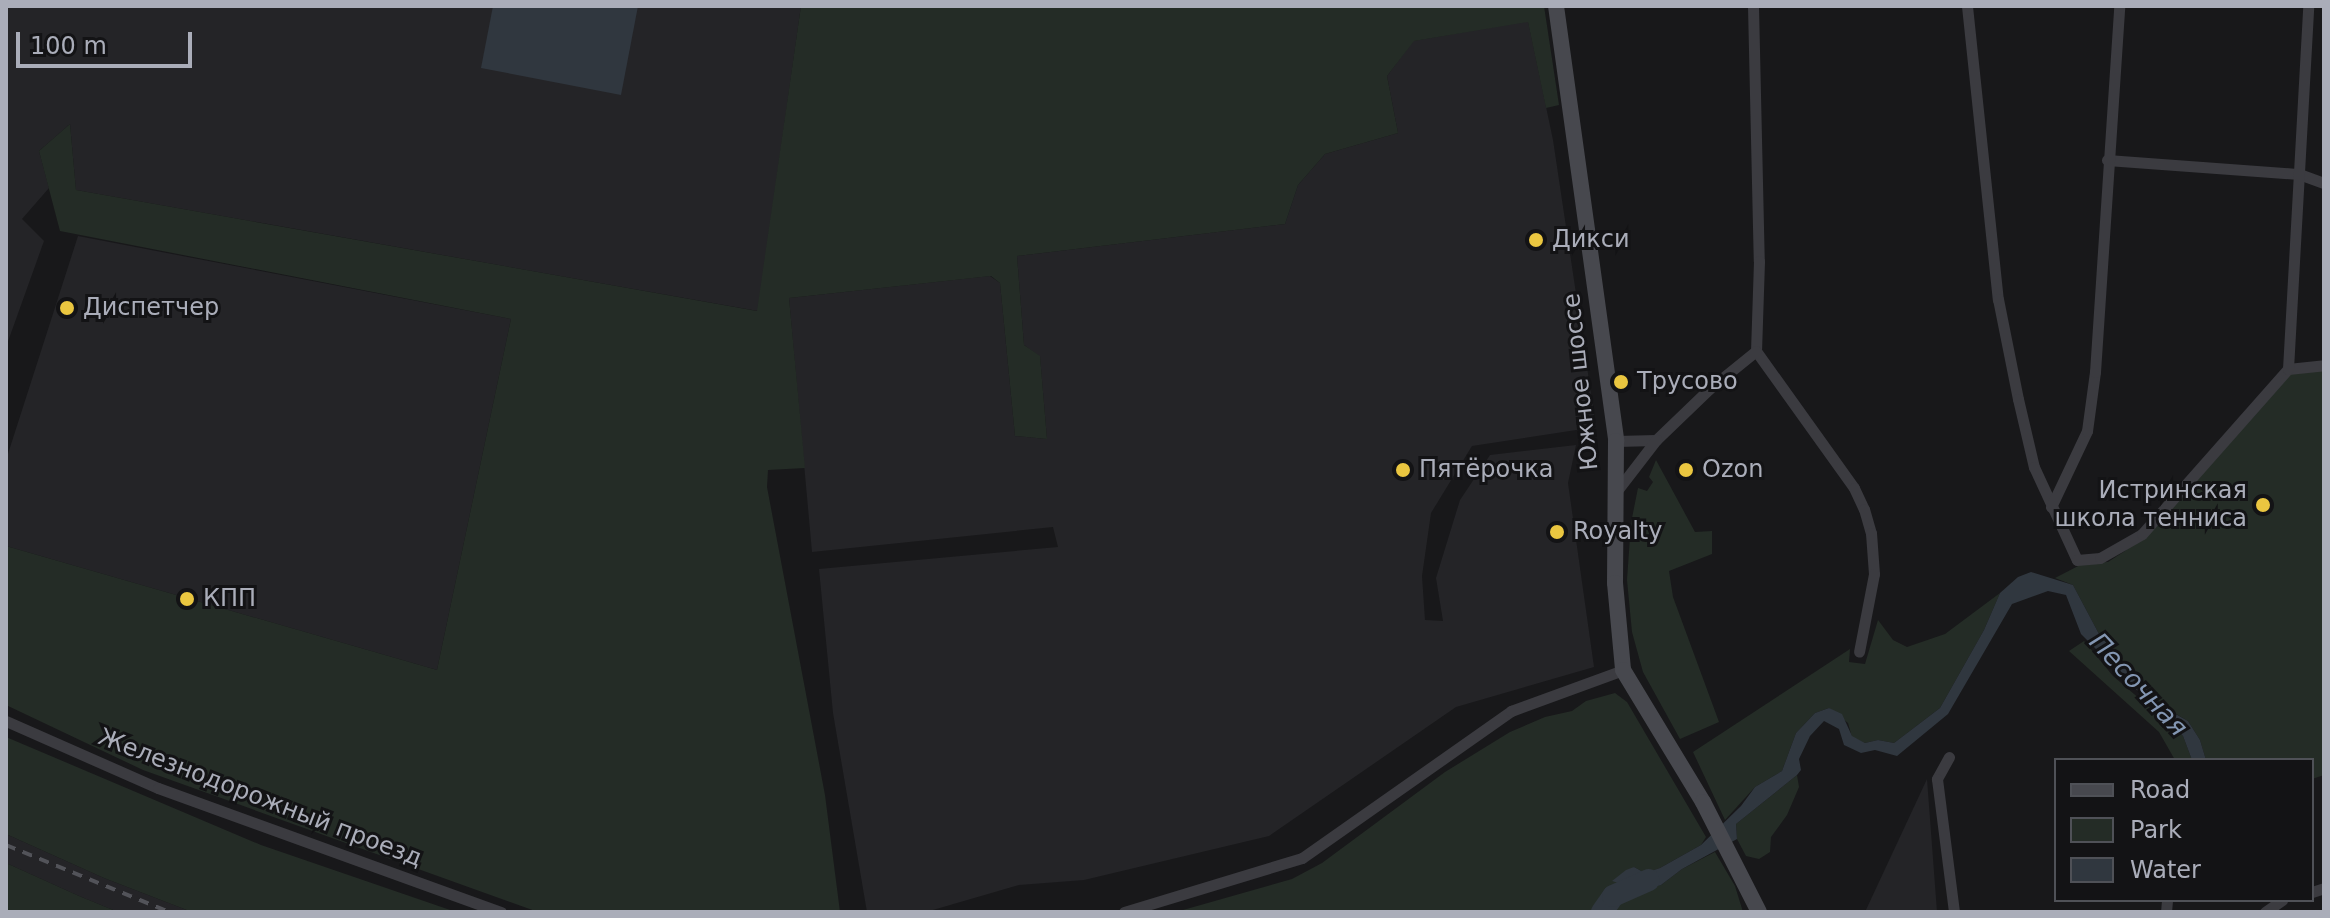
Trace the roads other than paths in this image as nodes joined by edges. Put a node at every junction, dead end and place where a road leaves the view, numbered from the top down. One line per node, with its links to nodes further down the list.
1 (1556, 6): 13 (main road, Южное шоссе)
2 (1753, 6): 9 (street)
3 (1967, 6): 15 (street)
4 (2119, 6): 6 (street)
5 (2308, 6): 7 (street)
6 (2107, 160): 7 (street); 15 (street)
7 (2299, 174): 8 (street); 11 (street)
8 (2324, 183)
9 (1756, 351): 12 (street); 16 (street)
10 (2324, 365): 11 (street)
11 (2288, 369): 15 (street)
12 (1656, 440): 13 (street); 14 (street)
13 (1616, 441): 14 (main road, Южное шоссе)
14 (1616, 493): 17 (main road, Южное шоссе)
15 (2051, 507)
16 (1859, 652)
17 (1623, 670): 21 (street); 22 (main road, Южное шоссе)
18 (6, 721): 20 (street, Железнодорожный проезд)
19 (1949, 757): 23 (street)
20 (501, 912)
21 (1124, 912)
22 (1759, 912)
23 (1954, 912)

